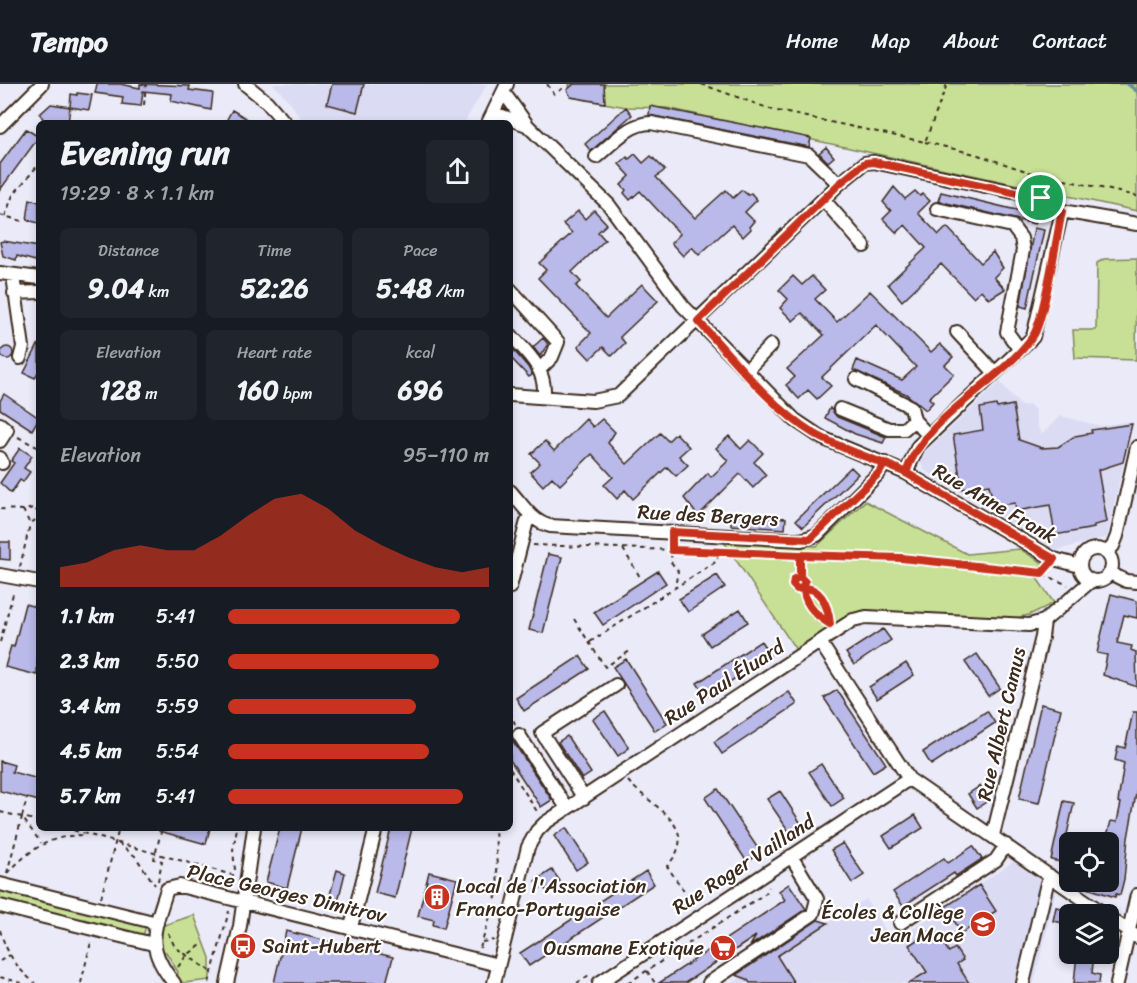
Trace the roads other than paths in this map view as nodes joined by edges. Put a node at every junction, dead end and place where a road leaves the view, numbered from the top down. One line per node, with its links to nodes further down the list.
1 (42, 84): 7 (street)
2 (245, 84): 5 (street)
3 (506, 88): 4 (street); 8 (street)
4 (491, 118)
5 (282, 120)
6 (513, 123): 8 (street)
7 (0, 126)
8 (528, 126): 22 (street, Rue Anne Frank)
9 (596, 157): 10 (street)
10 (839, 184): 11 (street); 13 (street)
11 (823, 199): 15 (street); 22 (street)
12 (937, 209): 26 (street)
13 (1062, 211): 14 (street); 26 (street)
14 (1137, 224)
15 (864, 246)
16 (0, 273): 17 (street)
17 (14, 276): 18 (street); 21 (street)
18 (36, 278)
19 (36, 292): 21 (street)
20 (513, 292): 28 (street)
21 (14, 293): 27 (street)
22 (698, 321): 29 (street, Rue Anne Frank); 33 (street)
23 (957, 332): 30 (street)
24 (513, 337): 28 (street)
25 (771, 345): 29 (street)
26 (1020, 350): 30 (street)
27 (20, 358)
28 (541, 368): 33 (street)
29 (746, 371): 38 (street, Rue Anne Frank)
30 (996, 373): 36 (street)
31 (856, 379): 35 (street)
32 (513, 395): 33 (street)
33 (544, 396)
34 (840, 409): 35 (street)
35 (914, 420): 36 (street)
36 (928, 435): 39 (street)
37 (1137, 447): 42 (street)
38 (885, 463): 39 (street, Rue Anne Frank); 41 (street, Rue des Bergers)
39 (906, 473): 43 (street, Rue Anne Frank)
40 (513, 494): 41 (street, Rue des Bergers)
41 (532, 516): 46 (street)
42 (1106, 553): 43 (street); 44 (street)
43 (1080, 566): 48 (street)
44 (1110, 573): 48 (street); 49 (street)
45 (0, 575): 47 (street)
46 (513, 576)
47 (36, 581)
48 (1091, 581): 50 (street, Rue Paul Éluard)
49 (1137, 582)
50 (1044, 621): 51 (street, Rue Paul Éluard); 60 (street, Rue Albert Camus)
51 (820, 642): 54 (street); 55 (street, Rue Paul Éluard)
52 (616, 685): 55 (street)
53 (519, 735): 56 (street)
54 (909, 779): 60 (street); 62 (street, Rue Roger Vailland)
55 (584, 798): 56 (street, Rue Paul Éluard)
56 (567, 808): 75 (street, Rue Paul Éluard)
57 (247, 831): 66 (street)
58 (254, 831): 66 (street)
59 (375, 831): 72 (street)
60 (993, 835): 61 (street)
61 (1006, 845): 63 (street); 69 (street)
62 (791, 856): 79 (street, Rue Roger Vailland); 80 (street)
63 (1049, 875): 67 (street); 81 (street)
64 (0, 884): 70 (street)
65 (1137, 895): 73 (street)
66 (244, 902): 70 (street, Place Georges Dimitrov); 72 (street, Place Georges Dimitrov); 77 (street)
67 (1090, 904)
68 (0, 906): 74 (street)
69 (900, 923)
70 (161, 924): 74 (street, Place Georges Dimitrov)
71 (1119, 924): 73 (street)
72 (351, 927): 75 (street, Place Georges Dimitrov)
73 (1133, 934): 82 (street)
74 (153, 944): 76 (street)
75 (498, 965): 78 (street, Rue Paul Éluard)
76 (175, 978)
77 (227, 983)
78 (494, 983)
79 (599, 983)
80 (710, 983)
81 (1023, 983)
82 (1117, 983)

